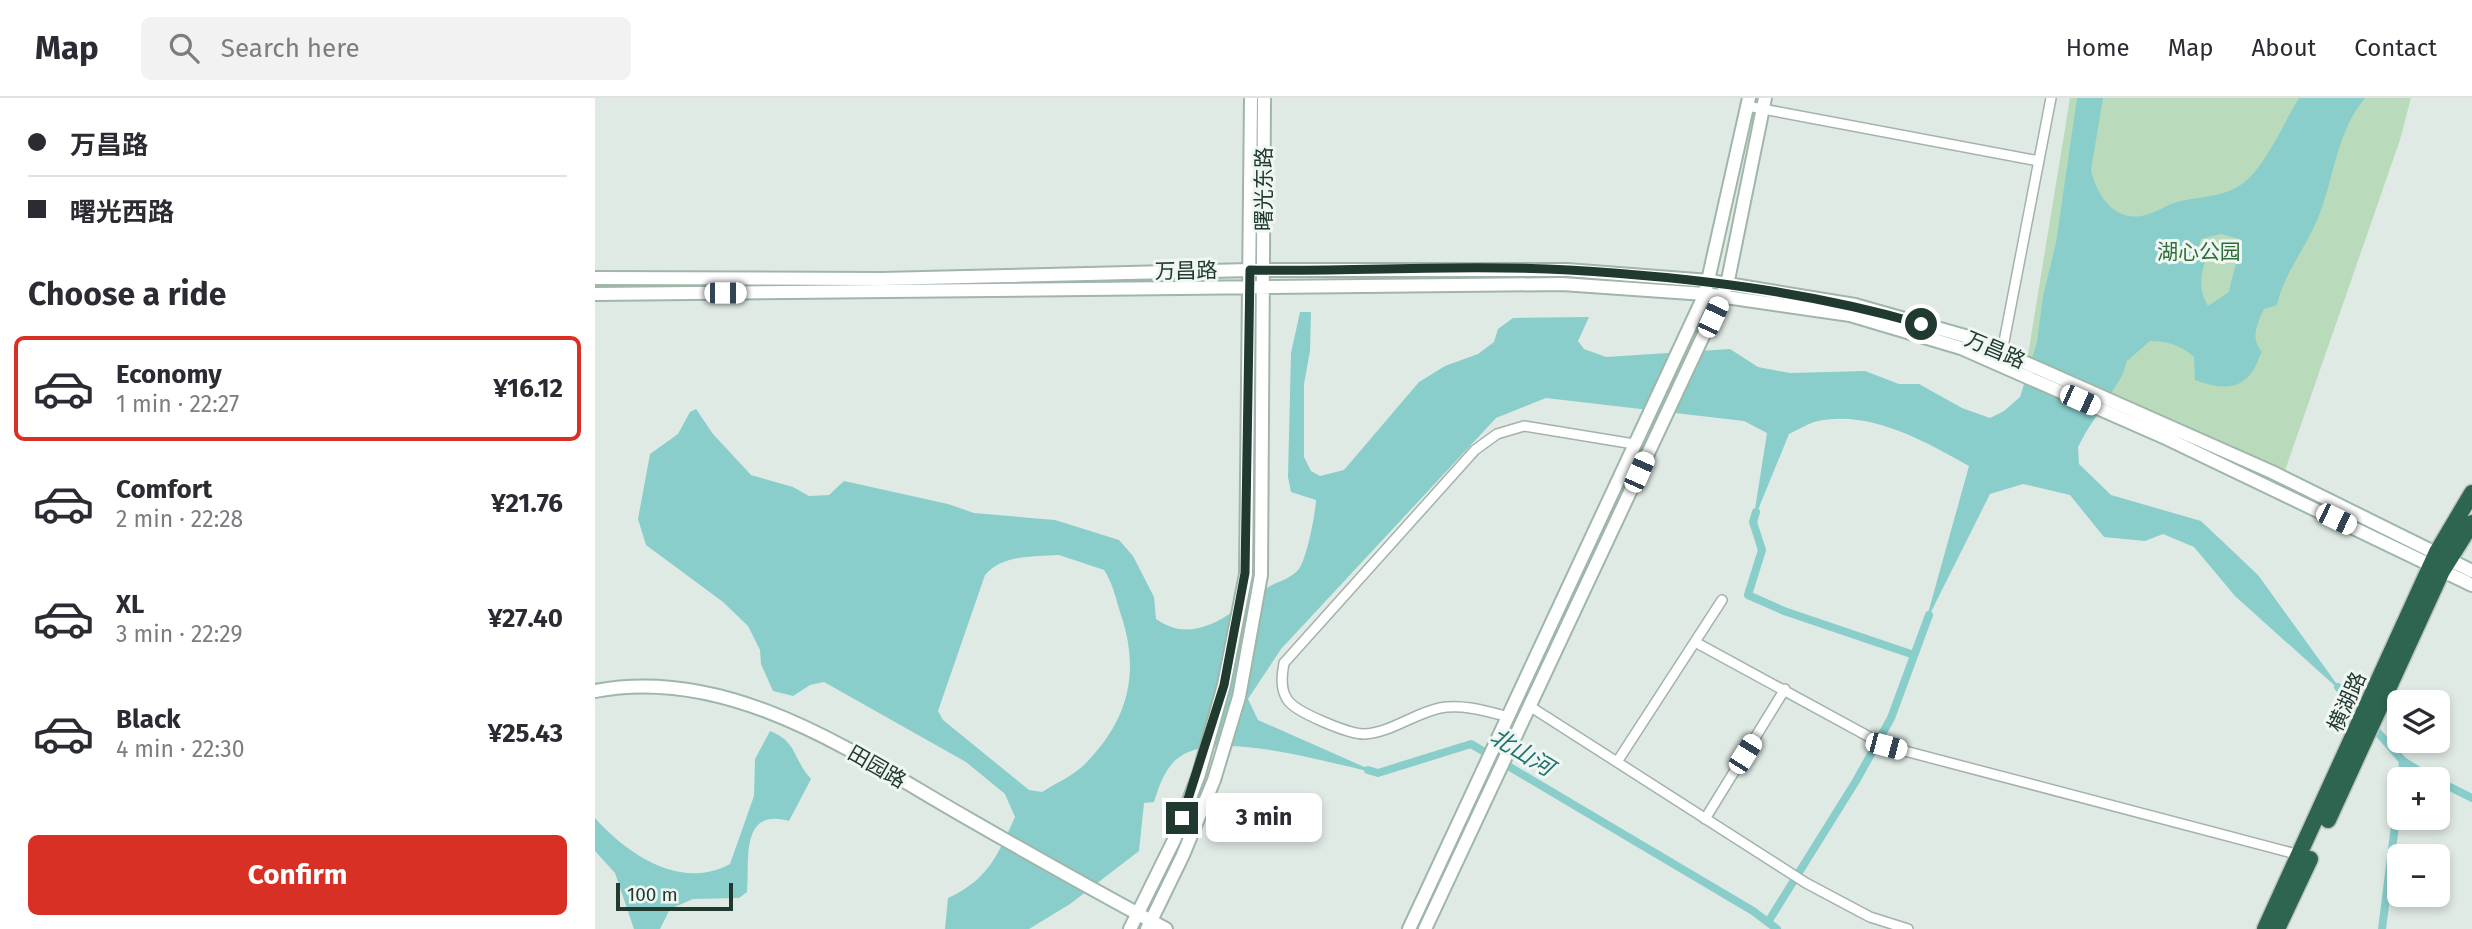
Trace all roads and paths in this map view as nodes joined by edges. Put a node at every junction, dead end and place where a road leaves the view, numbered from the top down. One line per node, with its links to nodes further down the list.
1 (1251, 98): 7 (main road, 曙光东路)
2 (1264, 98): 8 (main road, 曙光东路)
3 (2051, 98): 6 (street)
4 (1748, 102): 5 (street); 10 (main road)
5 (1764, 104): 6 (street); 11 (main road)
6 (2039, 161): 16 (street)
7 (1250, 270): 8 (main road, 万昌路); 9 (main road, 万昌路); 12 (main road, 曙光东路)
8 (1264, 270): 10 (main road, 万昌路); 12 (main road, 曙光东路)
9 (595, 278)
10 (1710, 281): 11 (main road, 万昌路); 14 (main road)
11 (1727, 285): 15 (main road); 16 (main road, 万昌路)
12 (1257, 287): 13 (main road, 万昌路); 14 (main road, 万昌路); 33 (main road, 曙光东路); 34 (main road, 曙光东路)
13 (595, 293)
14 (1705, 295): 15 (main road, 万昌路); 17 (main road)
15 (1721, 298): 16 (main road, 万昌路); 27 (main road)
16 (2008, 359): 20 (main road, 万昌路)
17 (1634, 444): 28 (main road); 28 (street)
18 (2472, 494): 20 (highway, 横湖路)
19 (2472, 523): 20 (highway, 横湖路)
20 (2440, 562): 21 (main road); 22 (main road); 29 (highway, 横湖路)
21 (2472, 571)
22 (2472, 585)
23 (1722, 600): 24 (street)
24 (1695, 642): 25 (street); 30 (street)
25 (1785, 689): 31 (street); 32 (street)
26 (595, 691): 33 (main road, 田园路)
27 (1531, 707): 30 (street); 38 (main road)
28 (1506, 723): 37 (main road)
29 (2356, 748): 32 (highway, 横湖路); 41 (highway, 横湖路)
30 (1617, 762): 31 (street)
31 (1705, 819): 39 (street)
32 (2300, 855): 40 (highway, 横湖路)
33 (1138, 915): 34 (main road, 田园路); 35 (main road, 曙光东路)
34 (1149, 925): 36 (main road, 田园路)
35 (1130, 929)
36 (1166, 929)
37 (1409, 929)
38 (1425, 929)
39 (1908, 929)
40 (2265, 929)
41 (2277, 929)

